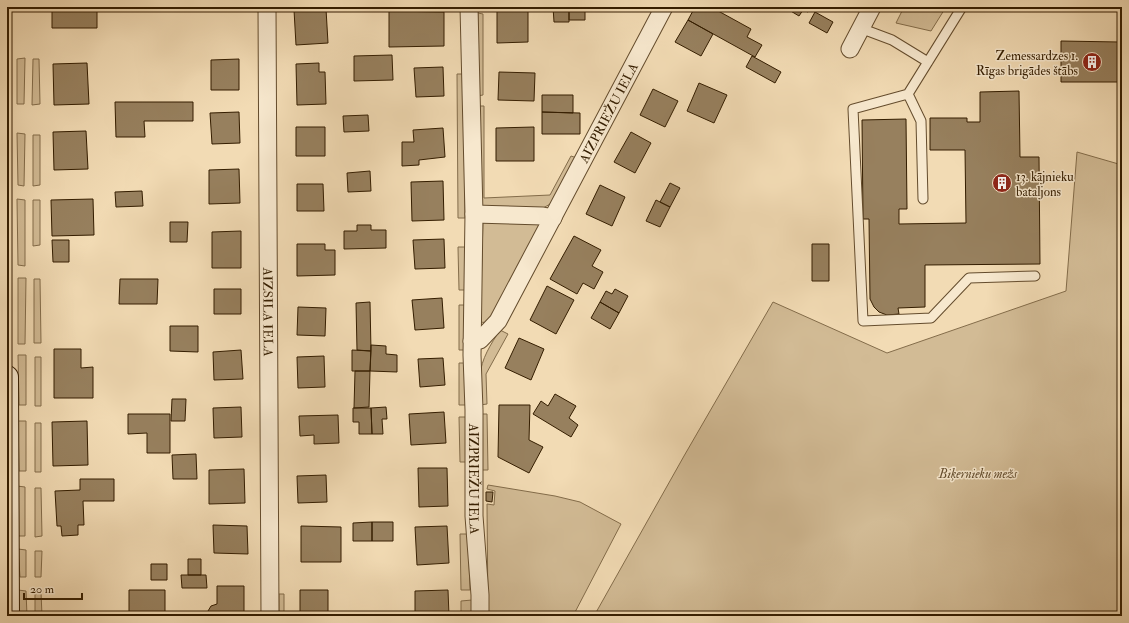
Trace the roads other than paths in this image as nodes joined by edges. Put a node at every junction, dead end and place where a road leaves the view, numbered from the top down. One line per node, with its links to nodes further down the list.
1 (267, 7): 17 (street, AIZSILA IELA)
2 (469, 7): 11 (street, AIZPRIEŽU IELA)
3 (664, 7): 12 (street, AIZPRIEŽU IELA)
4 (872, 7): 6 (street)
5 (962, 7): 8 (lane)
6 (860, 28): 7 (street); 8 (lane)
7 (850, 49)
8 (928, 62): 9 (lane)
9 (908, 94): 10 (lane); 13 (lane)
10 (923, 199)
11 (474, 214): 12 (street); 14 (street, AIZPRIEŽU IELA)
12 (553, 218): 14 (street, AIZPRIEŽU IELA)
13 (1035, 276)
14 (472, 341): 18 (street, AIZPRIEŽU IELA)
15 (7, 377): 16 (main road)
16 (8, 616)
17 (270, 616)
18 (480, 616)

